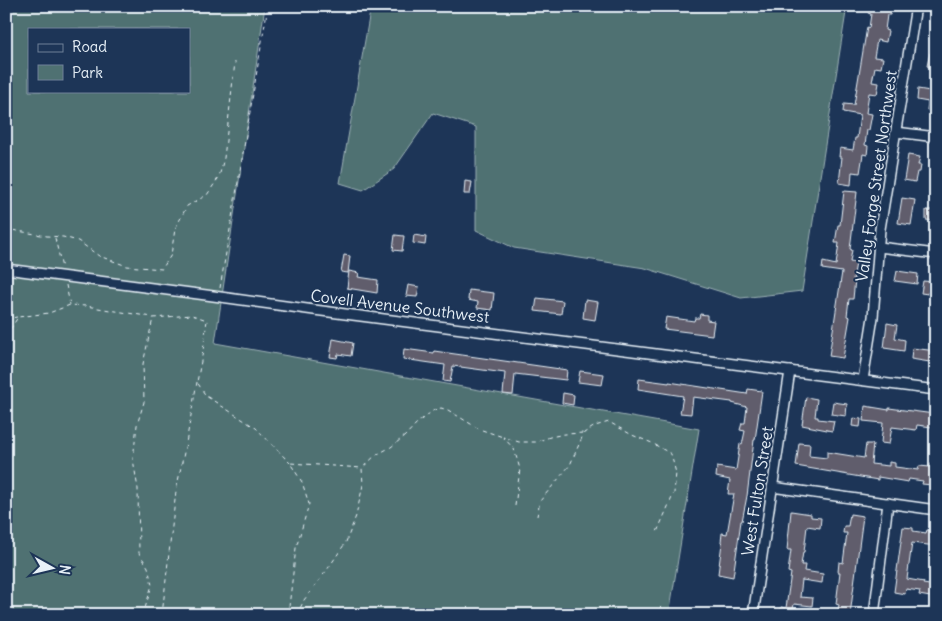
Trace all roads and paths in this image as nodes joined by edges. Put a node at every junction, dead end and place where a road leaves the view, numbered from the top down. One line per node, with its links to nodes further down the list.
1 (268, 6): 13 (path)
2 (916, 6): 4 (street, Valley Forge Street Northwest)
3 (235, 62): 7 (path)
4 (896, 132): 5 (street); 8 (street, Valley Forge Street Northwest)
5 (936, 137)
6 (6, 229): 7 (path)
7 (55, 237): 11 (path)
8 (878, 247): 9 (street); 20 (street, Valley Forge Street Northwest)
9 (936, 254)
10 (6, 269): 13 (street, Covell Avenue Southwest)
11 (62, 269)
12 (65, 284): 14 (path)
13 (219, 297): 19 (street, Covell Avenue Southwest)
14 (70, 305): 15 (path); 16 (path)
15 (18, 317): 17 (path); 18 (path)
16 (153, 318): 21 (path); 34 (path)
17 (6, 319)
18 (6, 336)
19 (790, 371): 20 (street, Covell Avenue Southwest); 27 (street, West Fulton Street)
20 (863, 380): 22 (street, Covell Avenue Southwest)
21 (197, 382): 25 (path); 35 (path)
22 (936, 390)
23 (584, 434): 24 (path); 31 (path); 32 (path)
24 (503, 437): 26 (path); 29 (path)
25 (290, 463): 26 (path); 36 (path)
26 (362, 468): 37 (path)
27 (772, 487): 28 (street); 38 (street, West Fulton Street)
28 (888, 503): 30 (street); 33 (street)
29 (515, 506)
30 (936, 510)
31 (537, 516)
32 (657, 532)
33 (875, 614): 39 (street)
34 (143, 615)
35 (162, 615)
36 (288, 615)
37 (297, 615)
38 (753, 615)
39 (880, 615)

